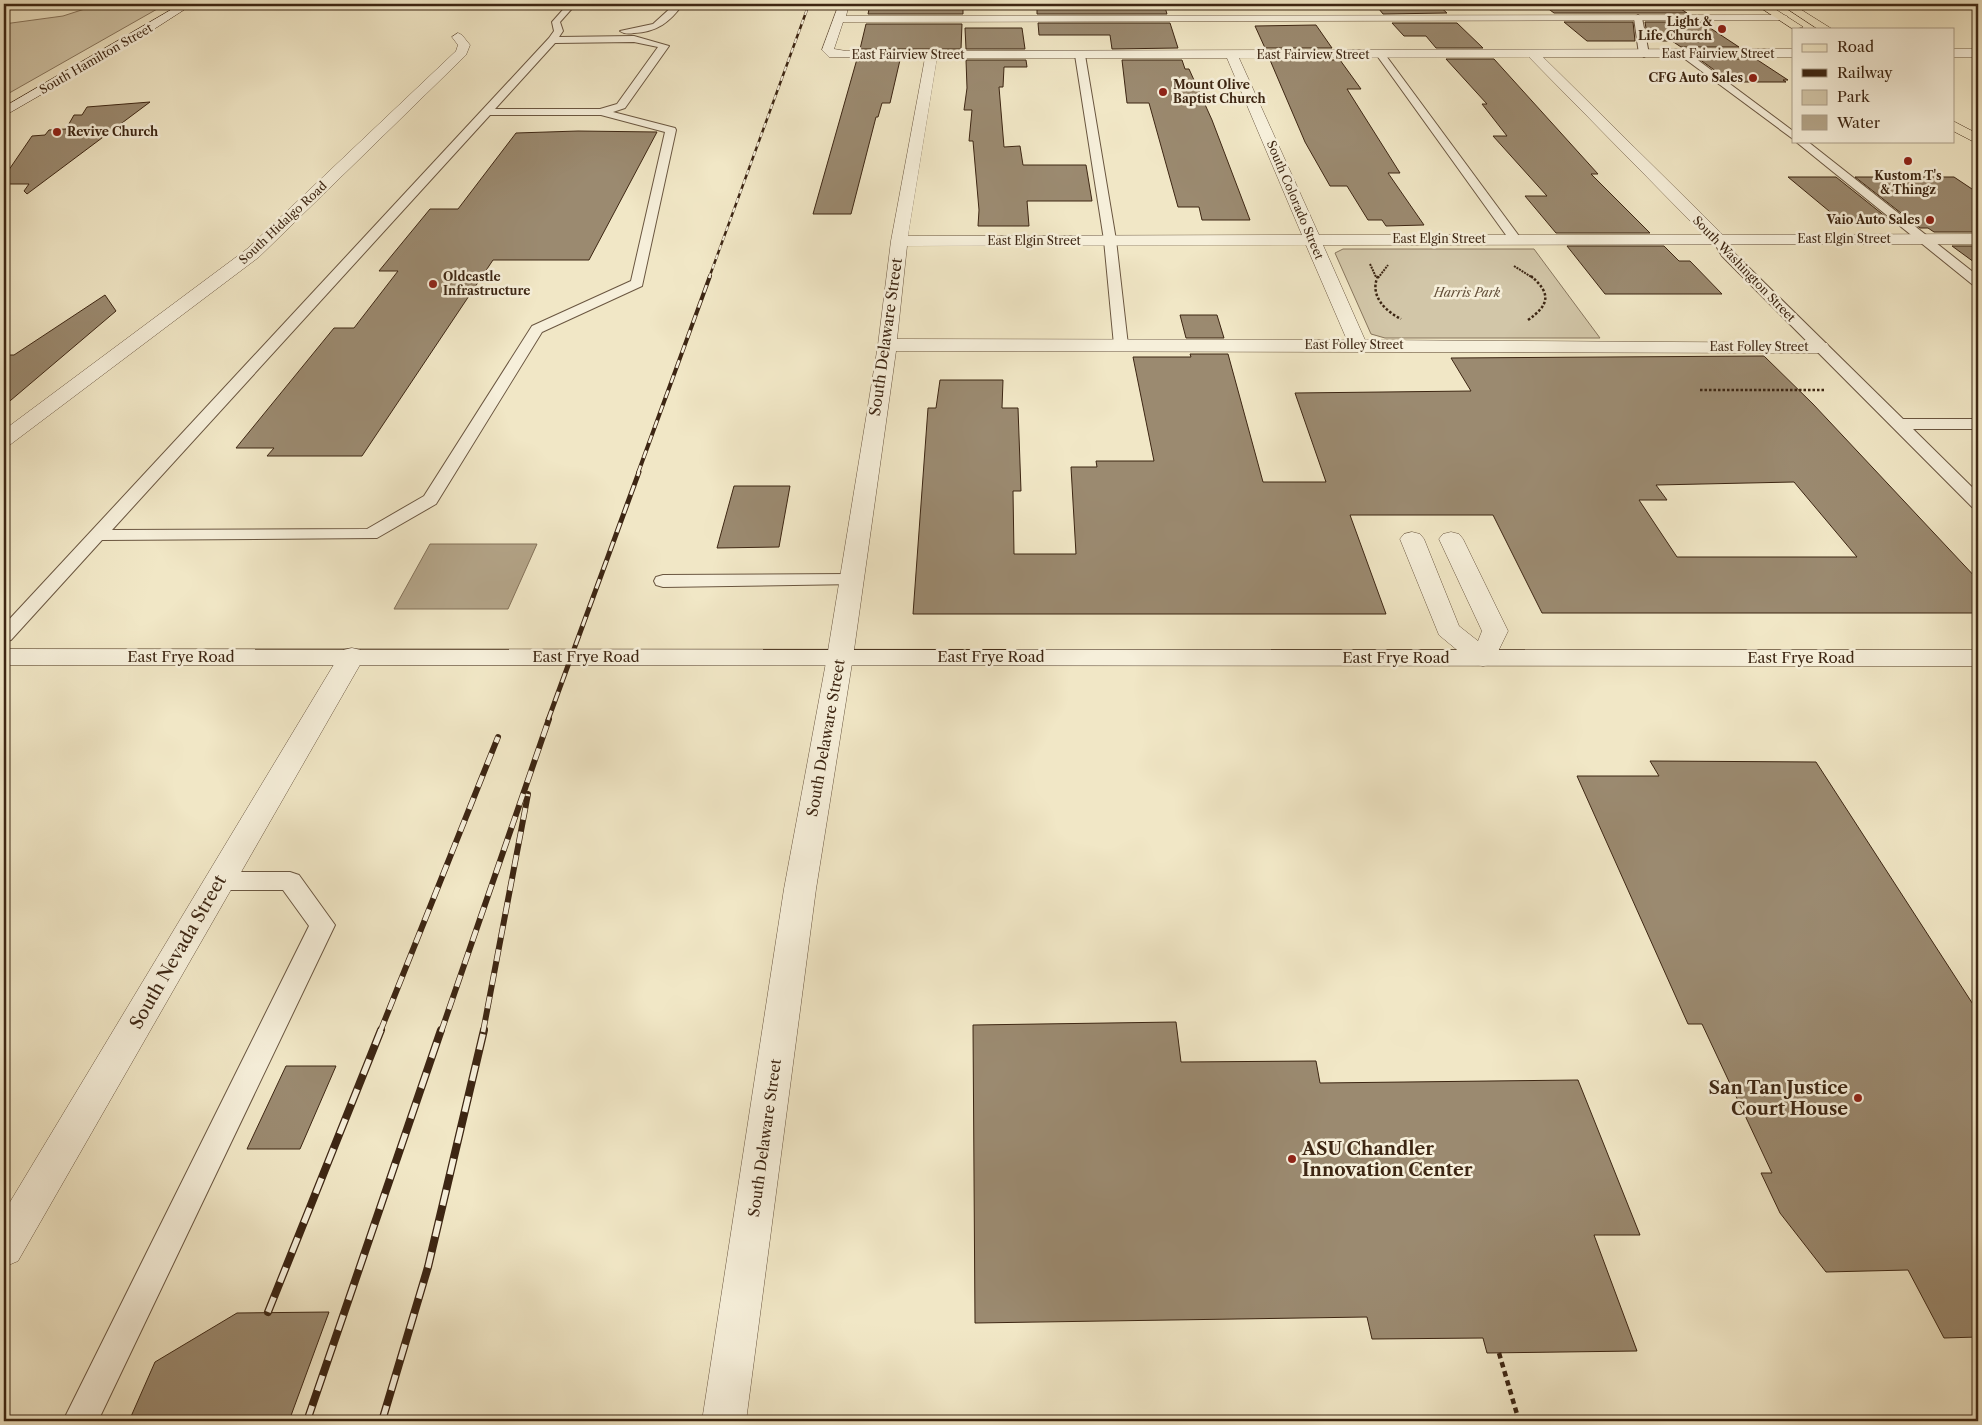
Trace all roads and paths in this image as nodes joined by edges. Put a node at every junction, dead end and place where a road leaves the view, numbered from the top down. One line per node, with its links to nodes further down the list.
1 (188, 4): 25 (street, South Hamilton Street)
2 (572, 4): 12 (lane)
3 (678, 4): 12 (lane)
4 (844, 4): 9 (street)
5 (1760, 4): 8 (main road)
6 (1785, 4): 11 (main road)
7 (1638, 18): 8 (street); 9 (street); 20 (lane)
8 (1783, 18): 10 (main road)
9 (838, 19): 22 (street, East Fairview Street)
10 (1798, 28)
11 (1824, 28)
12 (559, 31): 14 (lane)
13 (458, 37): 52 (street, South Hidalgo Road)
14 (552, 40): 26 (lane); 27 (lane)
15 (1792, 53): 21 (street, East Fairview Street)
16 (1954, 53): 17 (street)
17 (1978, 53)
18 (1381, 54): 19 (street, East Fairview Street); 24 (street, East Fairview Street); 33 (lane)
19 (1533, 54): 20 (street, East Fairview Street); 34 (street, South Washington Street)
20 (1644, 54): 21 (street, East Fairview Street)
21 (1684, 54): 29 (lane)
22 (932, 55): 23 (street, East Fairview Street); 38 (street, South Delaware Street)
23 (1080, 55): 24 (street, East Fairview Street); 37 (lane)
24 (1232, 55): 32 (street, South Colorado Street)
25 (4, 112)
26 (487, 112): 27 (lane); 54 (lane)
27 (602, 112): 54 (lane)
28 (1954, 126): 30 (main road)
29 (1792, 135)
30 (1978, 140)
31 (1801, 142): 35 (lane)
32 (1312, 239): 33 (street, East Elgin Street); 37 (street, East Elgin Street); 46 (street, South Colorado Street)
33 (1515, 239): 34 (street, East Elgin Street)
34 (1718, 239): 35 (street, East Elgin Street); 47 (lane, South Washington Street)
35 (1923, 239): 36 (street, East Elgin Street); 41 (lane)
36 (1978, 239)
37 (1110, 240): 38 (street, East Elgin Street); 45 (lane)
38 (899, 241): 44 (street, South Delaware Street)
39 (1393, 262): 42 (path)
40 (1508, 263): 43 (path)
41 (1978, 282)
42 (1405, 321)
43 (1524, 322)
44 (887, 345): 45 (street, East Folley Street); 57 (street, South Delaware Street)
45 (1121, 345): 46 (street, East Folley Street)
46 (1358, 345): 47 (street, East Folley Street)
47 (1820, 347): 50 (lane, South Washington Street)
48 (1700, 390): 49 (path)
49 (1824, 390)
50 (1899, 424): 51 (lane); 53 (lane, South Washington Street)
51 (1978, 424)
52 (4, 440)
53 (1978, 502)
54 (98, 535): 59 (lane)
55 (1412, 538): 63 (street)
56 (1451, 538): 63 (street)
57 (851, 580): 58 (lane); 62 (street, South Delaware Street)
58 (663, 581)
59 (4, 636)
60 (352, 656): 61 (street, East Frye Road); 62 (street, East Frye Road); 65 (street, South Nevada Street)
61 (4, 657)
62 (840, 657): 63 (street, East Frye Road); 69 (street, South Delaware Street)
63 (1483, 658): 64 (street, East Frye Road)
64 (1978, 658)
65 (220, 881): 66 (street, South Nevada Street); 68 (lane)
66 (4, 1248)
67 (1499, 1353): 70 (path)
68 (80, 1421)
69 (724, 1421)
70 (1519, 1421)

